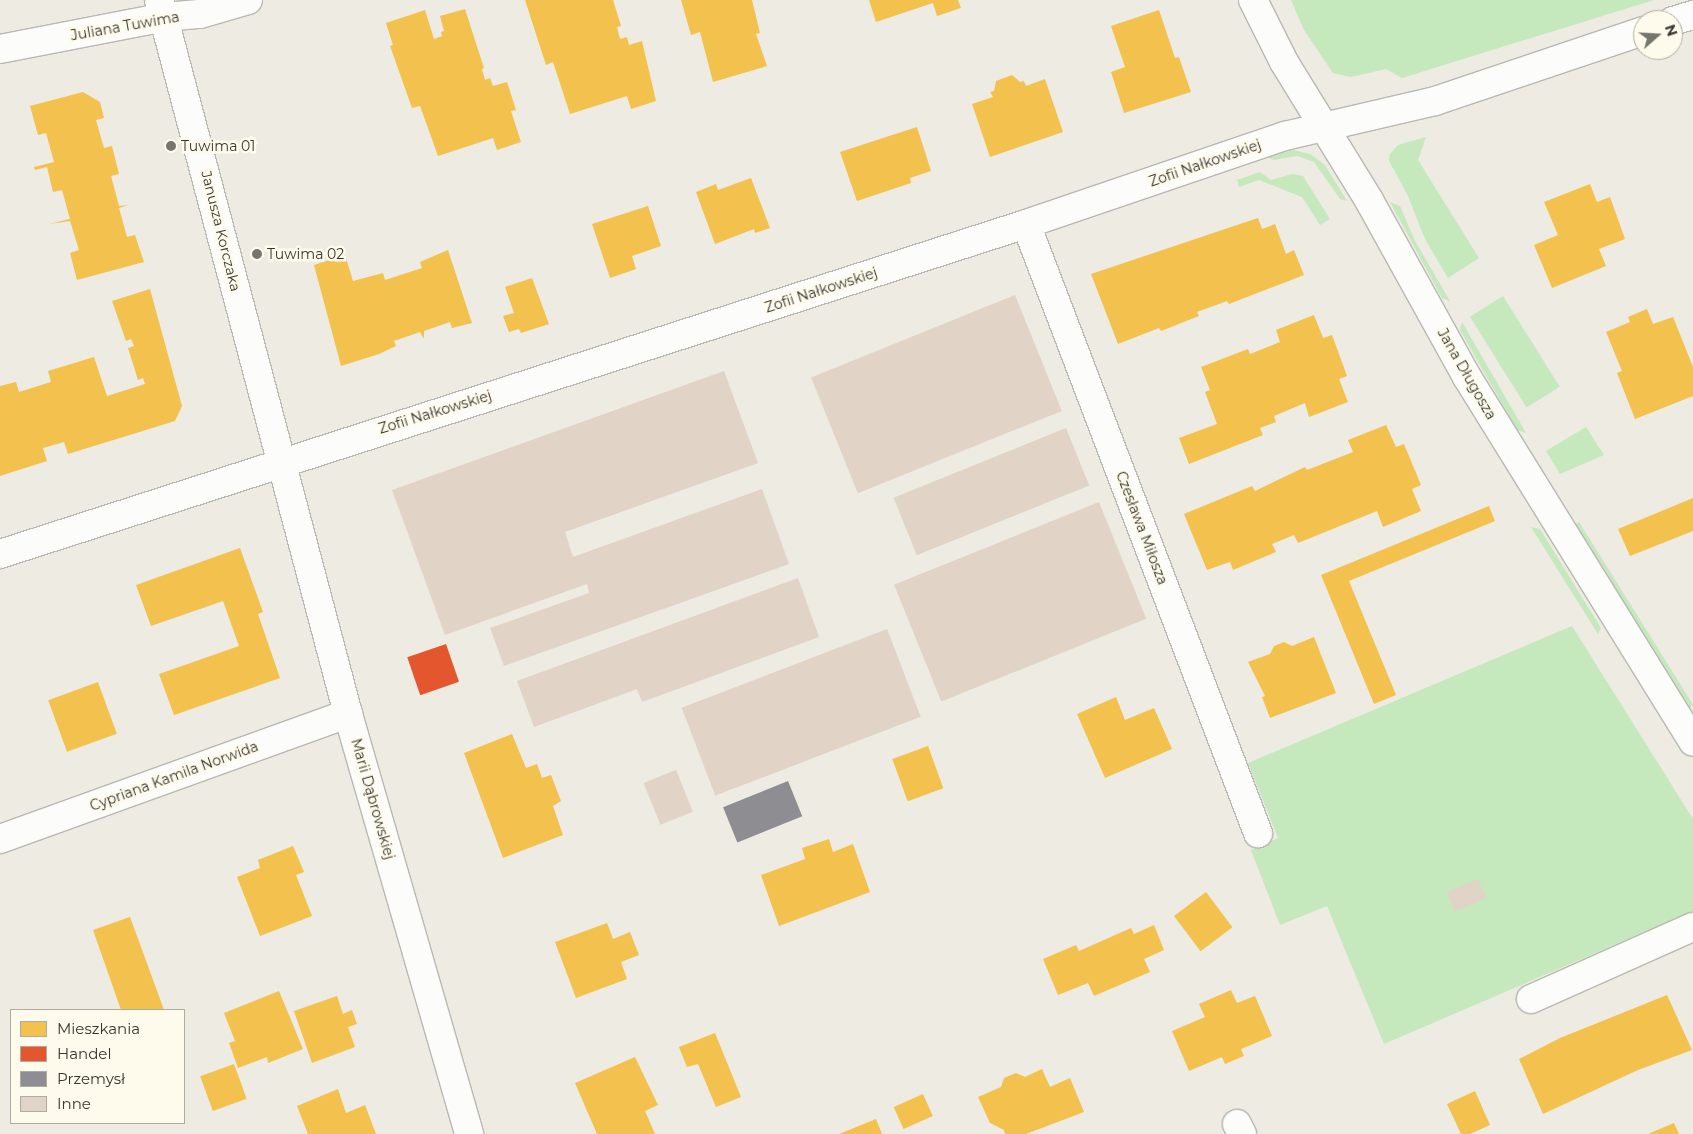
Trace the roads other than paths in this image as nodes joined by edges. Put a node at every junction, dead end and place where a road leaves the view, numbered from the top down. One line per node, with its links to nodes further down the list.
1 (248, 0): 3 (street, Juliana Tuwima)
2 (1253, 0): 6 (street, Jana Długosza)
3 (162, 8): 5 (street, Juliana Tuwima); 8 (street, Janusza Korczaka)
4 (1633, 34): 6 (street, Zofii Nałkowskiej)
5 (0, 49)
6 (1322, 127): 7 (street, Zofii Nałkowskiej); 11 (street, Jana Długosza)
7 (1026, 224): 8 (street, Zofii Nałkowskiej); 12 (street, Czesława Miłosza)
8 (282, 462): 9 (street, Zofii Nałkowskiej); 10 (street, Marii Dąbrowskiej)
9 (0, 554)
10 (348, 714): 13 (street, Cypriana Kamila Norwida); 16 (street, Marii Dąbrowskiej)
11 (1693, 742)
12 (1258, 832)
13 (0, 839)
14 (1693, 927): 15 (street)
15 (1530, 999)
16 (469, 1134)

